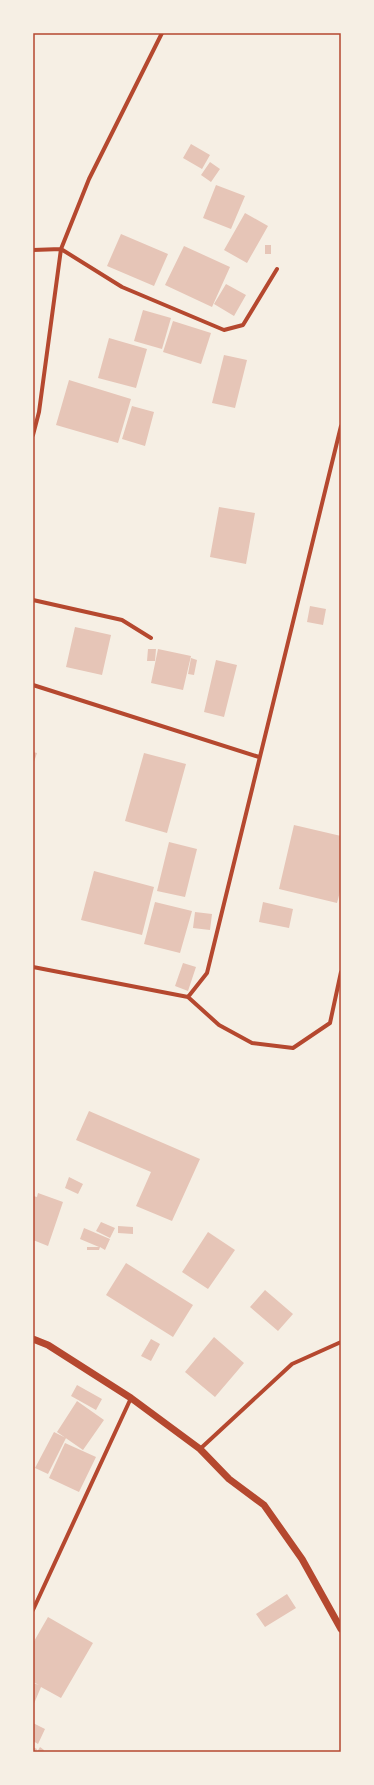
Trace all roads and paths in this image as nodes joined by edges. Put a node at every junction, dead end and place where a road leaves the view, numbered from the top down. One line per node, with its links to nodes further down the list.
1 (162, 33): 2 (street)
2 (61, 249): 3 (street); 4 (street); 6 (street)
3 (33, 250)
4 (277, 269)
5 (341, 426): 10 (street)
6 (33, 435)
7 (33, 600): 8 (street)
8 (150, 638)
9 (33, 685): 10 (street)
10 (259, 757): 13 (street)
11 (33, 967): 13 (street)
12 (341, 972): 13 (street)
13 (188, 997)
14 (33, 1339): 16 (street)
15 (341, 1342): 17 (street)
16 (131, 1398): 17 (street); 18 (street)
17 (200, 1449): 19 (street)
18 (33, 1610)
19 (341, 1629)

